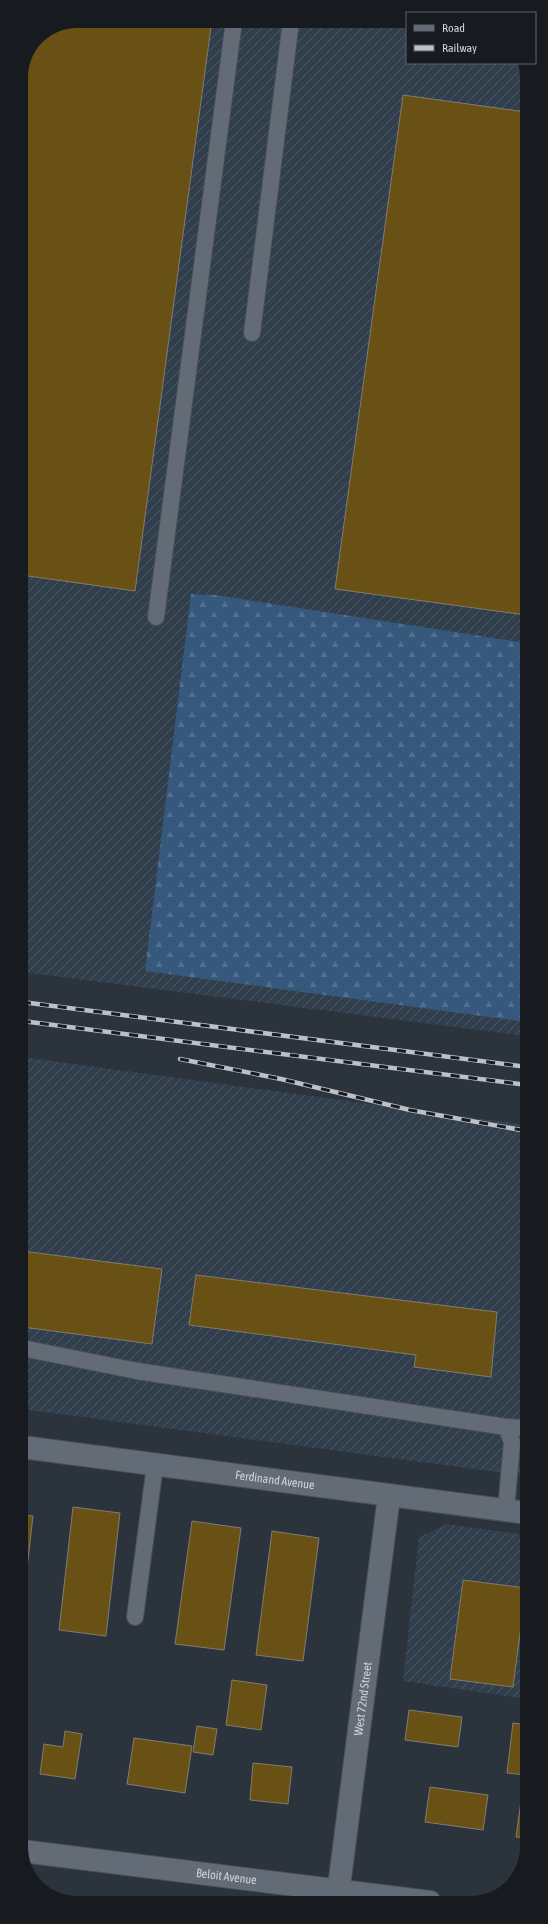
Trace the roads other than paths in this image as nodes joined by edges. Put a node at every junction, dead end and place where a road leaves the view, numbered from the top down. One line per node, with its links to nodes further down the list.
1 (233, 28): 4 (lane)
2 (290, 28): 3 (lane)
3 (252, 333)
4 (156, 617)
5 (28, 1349): 6 (lane)
6 (506, 1427): 7 (lane); 11 (lane)
7 (520, 1428)
8 (28, 1449): 9 (street, Ferdinand Avenue)
9 (155, 1465): 10 (street, Ferdinand Avenue); 12 (lane)
10 (389, 1496): 11 (street, Ferdinand Avenue); 14 (street, West 72nd Street)
11 (516, 1512)
12 (135, 1617)
13 (29, 1852): 14 (street, Beloit Avenue)
14 (338, 1896)

